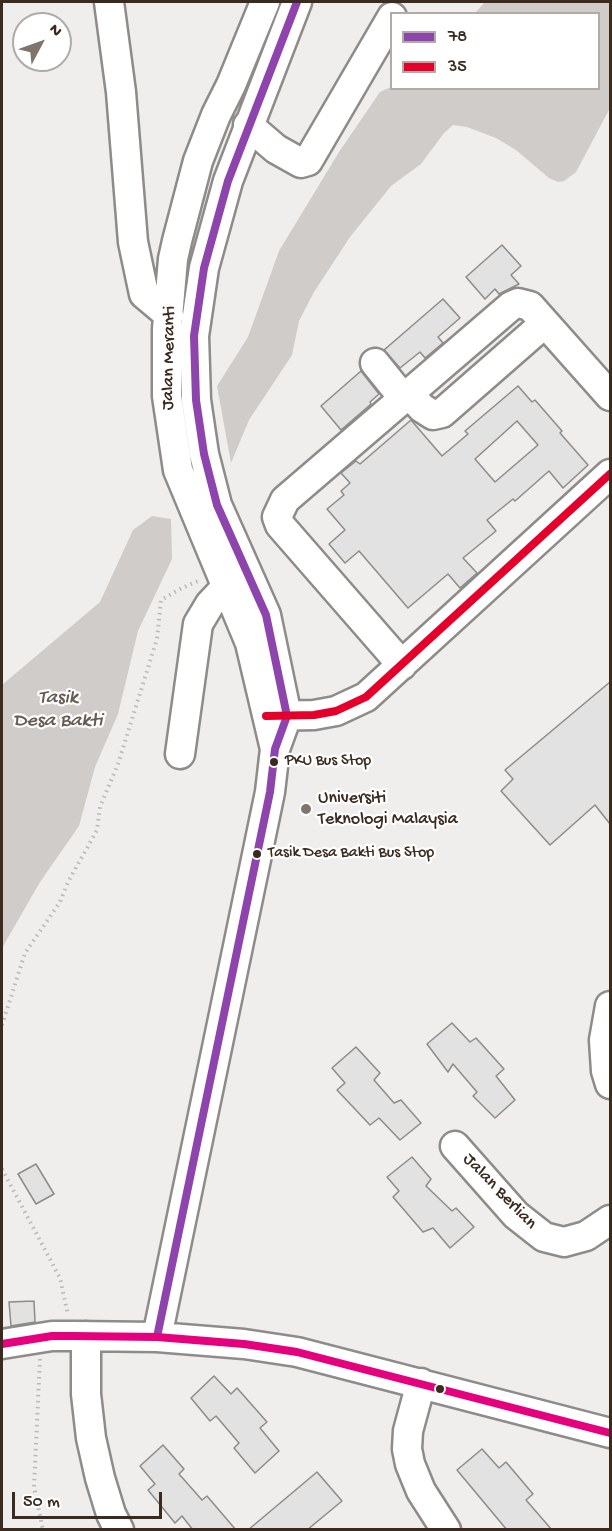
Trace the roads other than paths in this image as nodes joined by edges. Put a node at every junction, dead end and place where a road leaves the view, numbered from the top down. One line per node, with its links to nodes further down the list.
1 (265, 2): 6 (street, Jalan Meranti)
2 (297, 2): 5 (street, Jalan Meranti)
3 (105, 3): 6 (street)
4 (390, 20): 5 (street)
5 (248, 125): 13 (street, Jalan Meranti)
6 (169, 315): 11 (street, Jalan Meranti)
7 (375, 363): 9 (street)
8 (610, 396): 9 (street)
9 (406, 397): 12 (street)
10 (610, 474): 12 (street)
11 (223, 580): 13 (street, Jalan Meranti); 14 (street)
12 (402, 665): 13 (street)
13 (277, 716): 20 (street)
14 (180, 754)
15 (610, 1006): 16 (street)
16 (610, 1084)
17 (455, 1146): 18 (street, Jalan Berlian)
18 (610, 1220)
19 (80, 1336): 20 (street); 21 (street); 24 (street)
20 (158, 1338): 22 (street)
21 (2, 1344)
22 (421, 1383): 23 (street); 25 (street)
23 (610, 1433)
24 (119, 1530)
25 (446, 1530)

